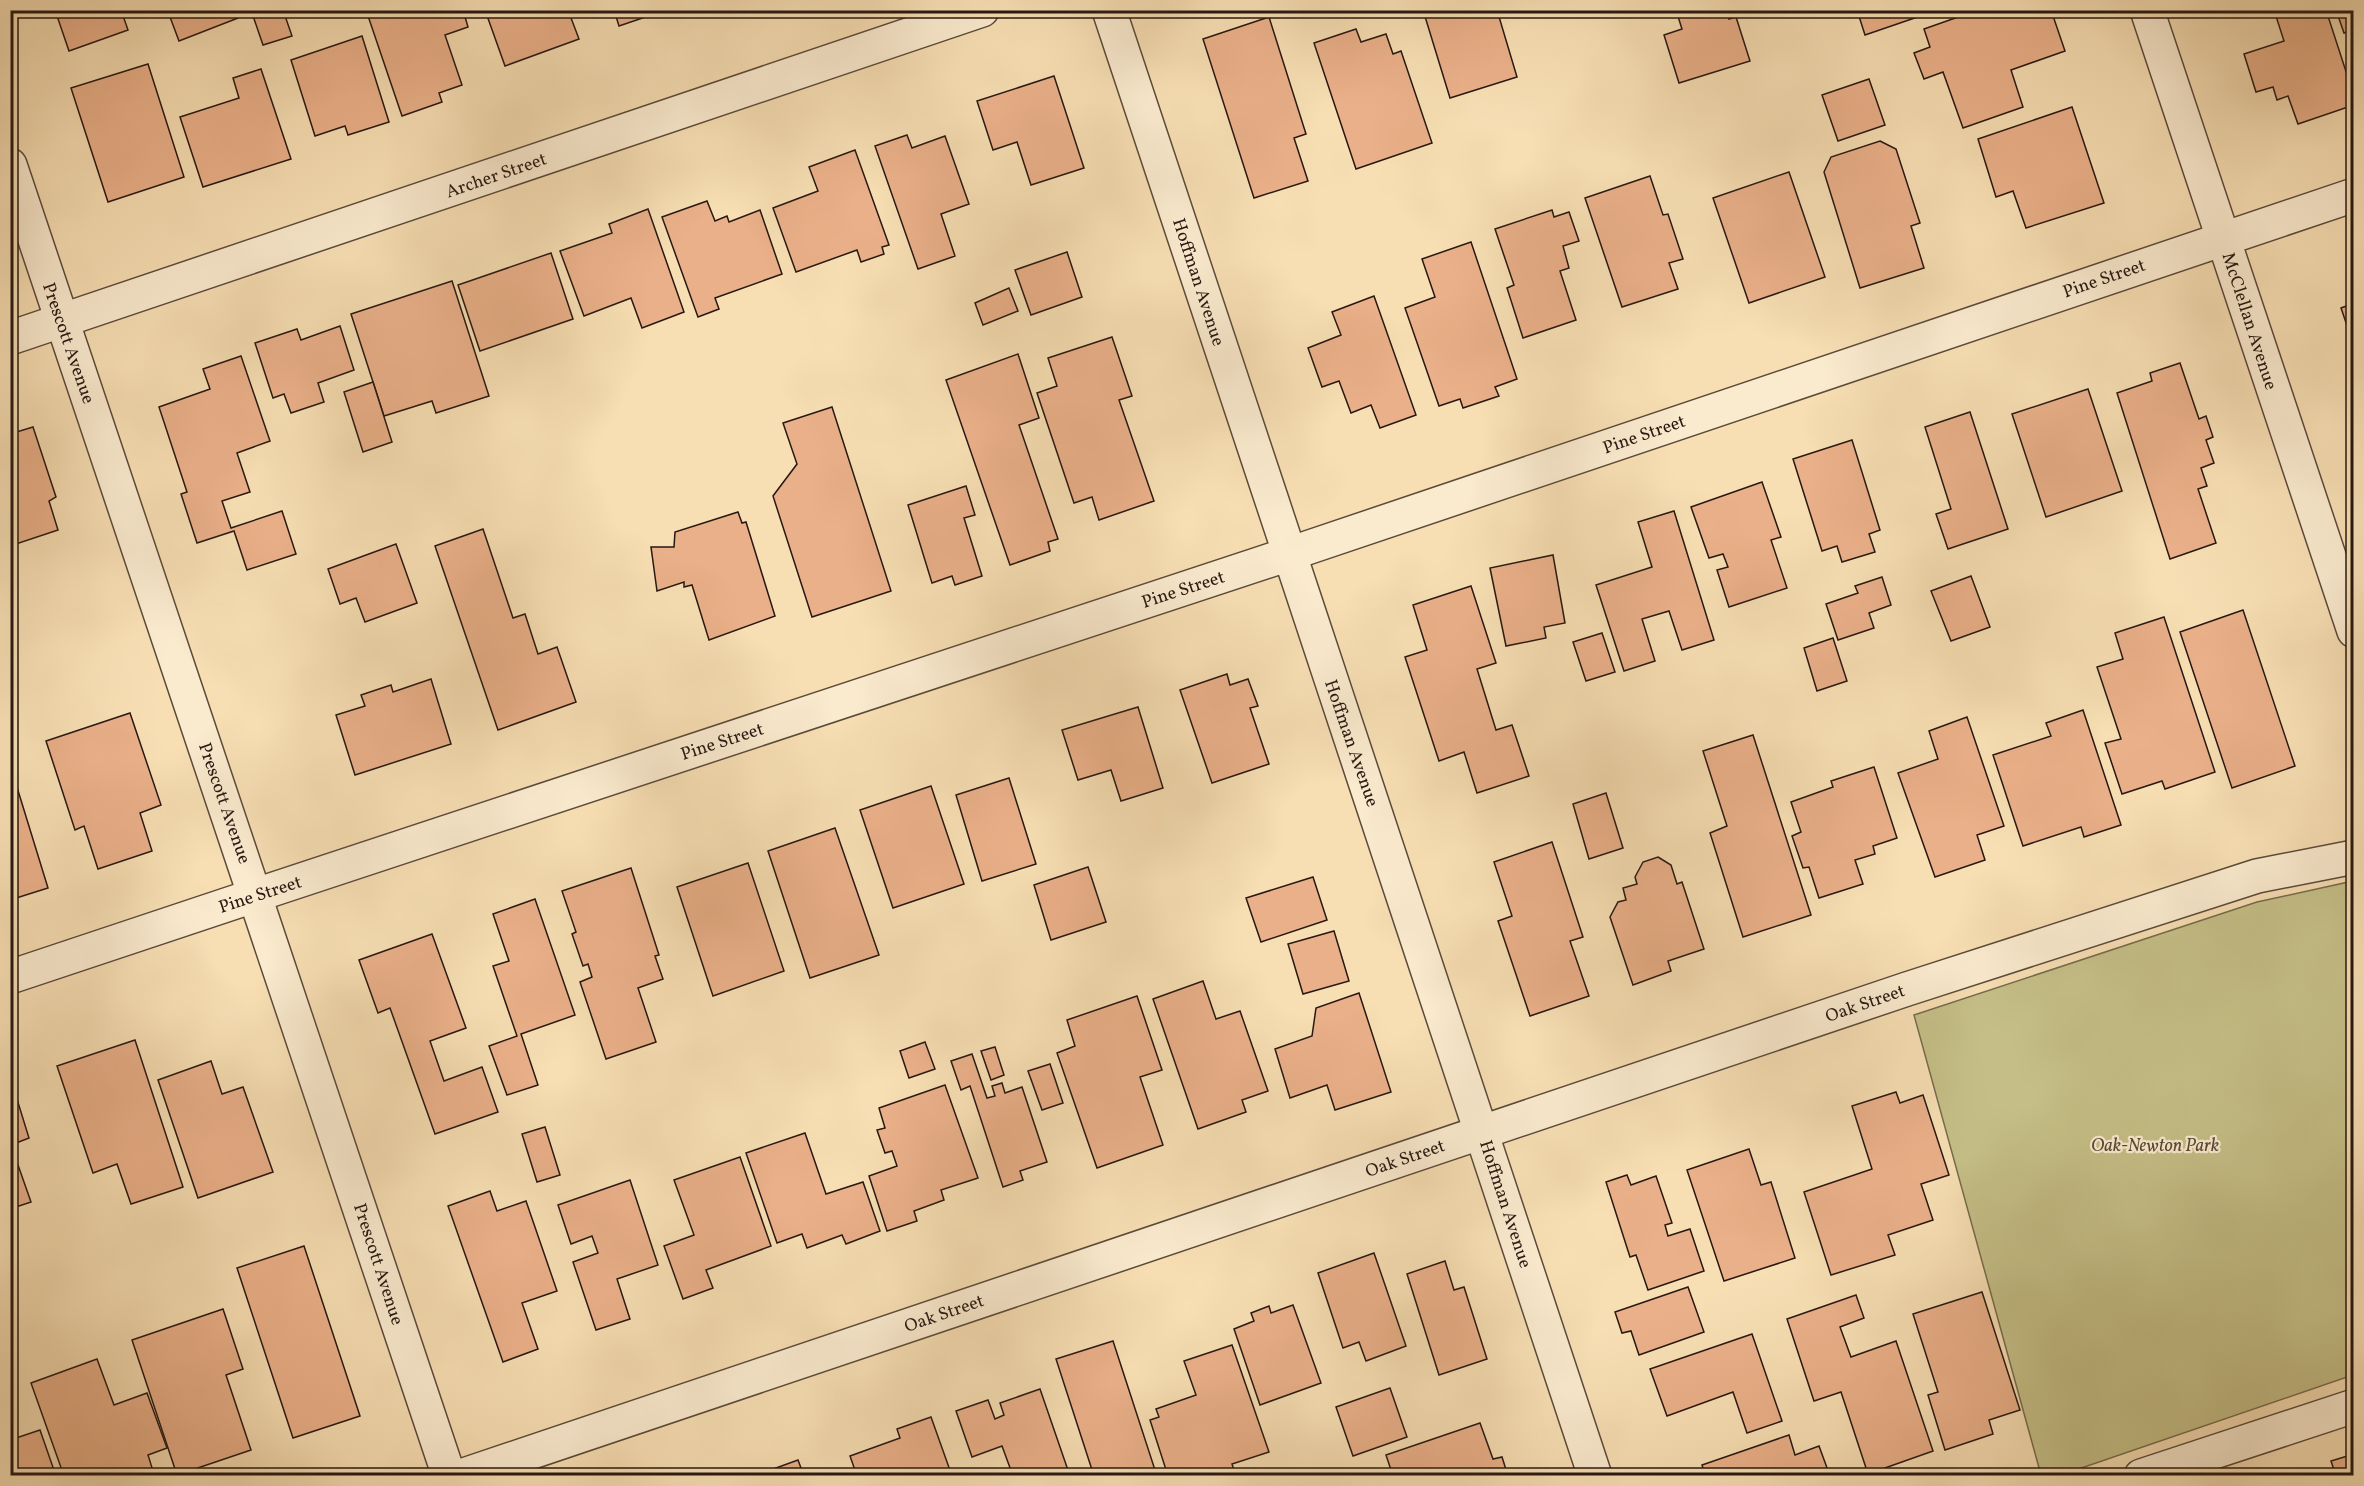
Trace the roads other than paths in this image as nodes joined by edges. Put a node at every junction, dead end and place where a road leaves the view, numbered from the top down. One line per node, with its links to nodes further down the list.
1 (982, 10): 7 (street, Archer Street)
2 (1109, 10): 9 (street, Hoffman Avenue)
3 (2147, 10): 6 (street, McClellan Avenue)
4 (10, 165): 7 (street, Prescott Avenue)
5 (2354, 195): 6 (street, Pine Street)
6 (2223, 238): 9 (street, Pine Street); 10 (street, McClellan Avenue)
7 (62, 321): 8 (street, Archer Street); 12 (street, Prescott Avenue)
8 (10, 338)
9 (1289, 555): 12 (street, Pine Street); 14 (street, Hoffman Avenue)
10 (2354, 631)
11 (2354, 857): 14 (street, Oak Street)
12 (256, 896): 13 (street, Pine Street); 16 (street, Prescott Avenue)
13 (10, 977)
14 (1483, 1131): 17 (street, Oak Street); 18 (street, Hoffman Avenue)
15 (2354, 1406): 19 (street)
16 (449, 1476)
17 (461, 1476)
18 (1595, 1476)
19 (2141, 1476)

